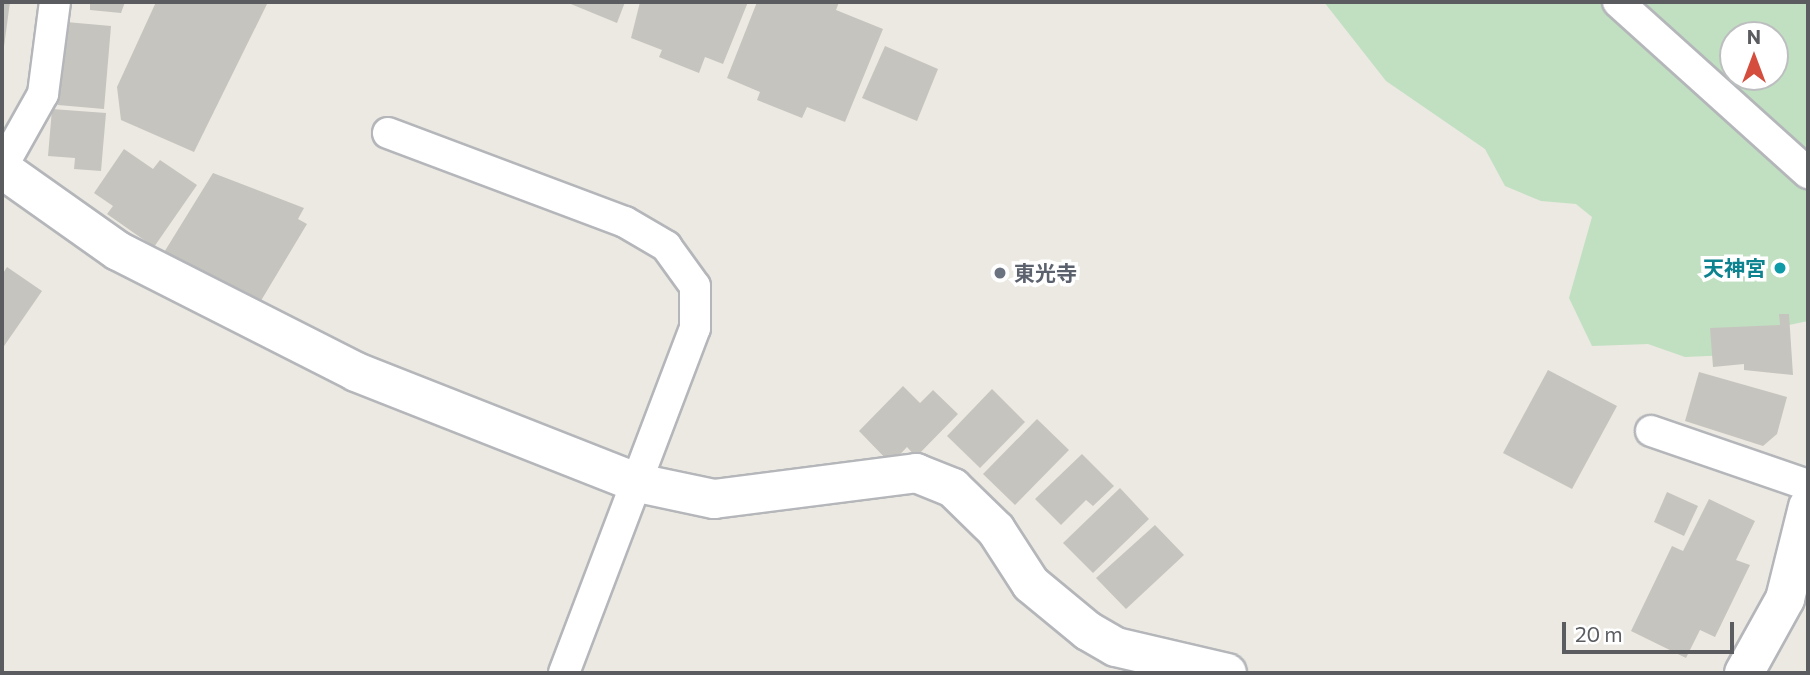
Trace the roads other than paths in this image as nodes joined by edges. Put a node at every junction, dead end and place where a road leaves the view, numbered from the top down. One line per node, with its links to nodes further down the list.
1 (55, 2): 4 (lane)
2 (1618, 2): 5 (lane)
3 (388, 133): 7 (lane)
4 (2, 168): 7 (street)
5 (1808, 173)
6 (1651, 431): 8 (lane)
7 (638, 483): 11 (lane); 12 (street)
8 (1808, 485)
9 (1808, 507): 10 (street)
10 (1797, 604): 13 (street)
11 (564, 673)
12 (1227, 673)
13 (1744, 673)

